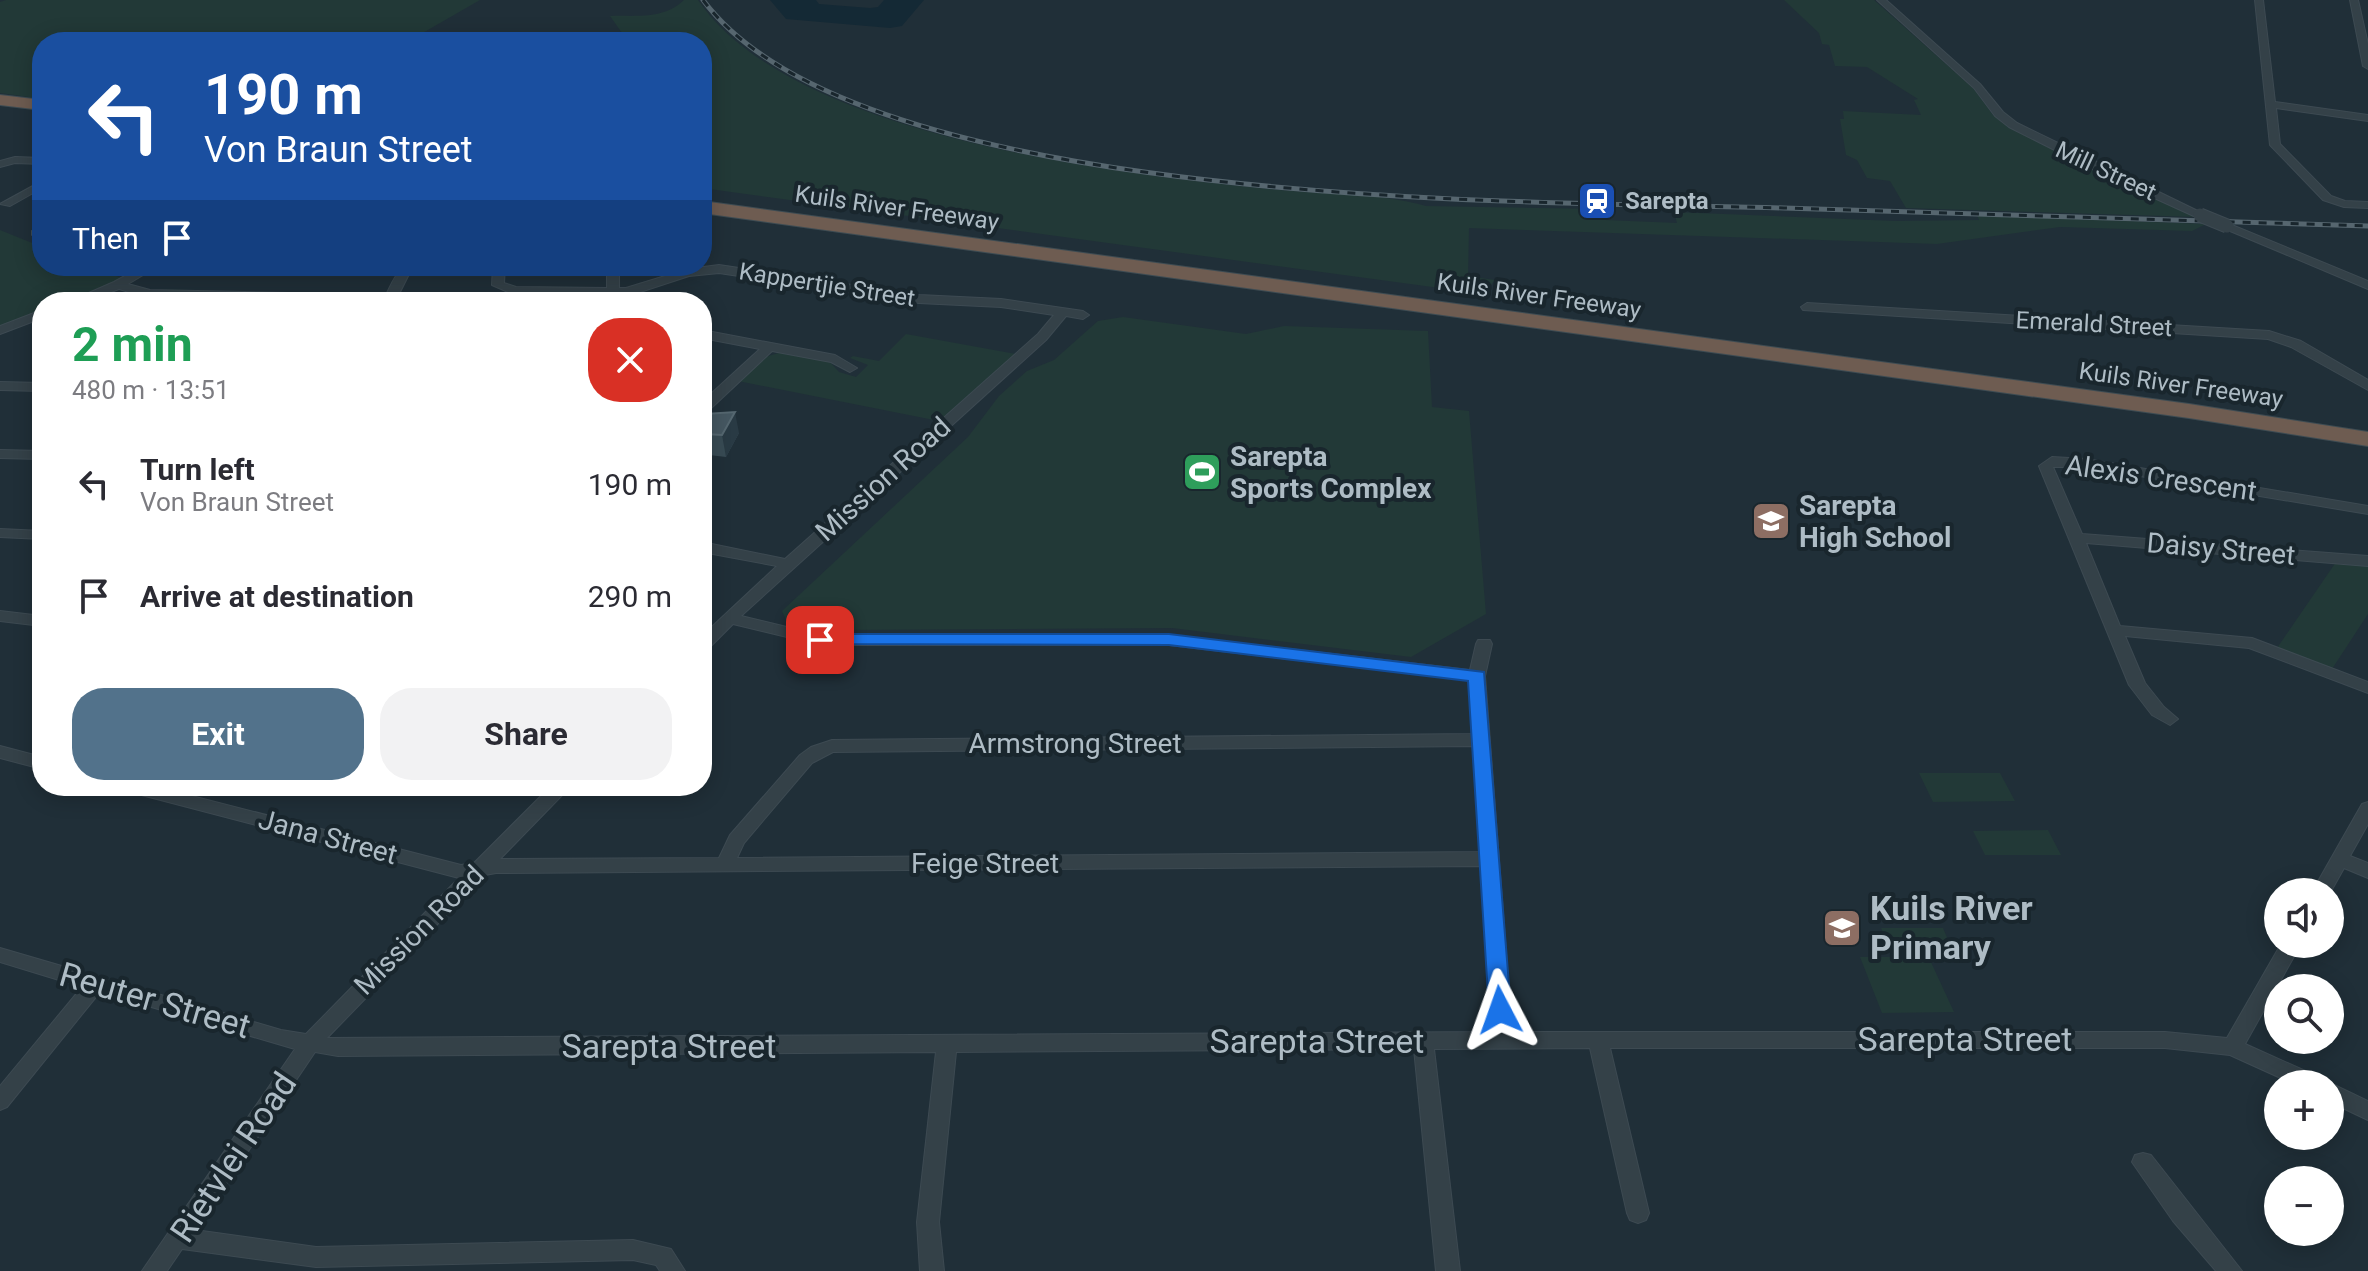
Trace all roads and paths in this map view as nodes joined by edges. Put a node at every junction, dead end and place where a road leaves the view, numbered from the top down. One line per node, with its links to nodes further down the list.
1 (1881, 0): 23 (street, Mill Street, bridge)
2 (2259, 0): 7 (street)
3 (2354, 0): 4 (street)
4 (2368, 66)
5 (0, 100): 6 (highway)
6 (32, 104)
7 (2270, 104): 10 (street); 16 (street)
8 (0, 111): 9 (highway)
9 (32, 115)
10 (2368, 118)
11 (32, 161): 12 (street)
12 (0, 164)
13 (32, 190): 15 (street)
14 (712, 196): 40 (highway, Kuils River Freeway)
15 (6, 204)
16 (2368, 205)
17 (712, 208): 41 (highway, Kuils River Freeway)
18 (712, 270): 29 (street, Kappertjie Street)
19 (134, 276): 22 (street)
20 (498, 276): 26 (street, Kappertjie Street)
21 (679, 276): 27 (street, Kappertjie Street)
22 (118, 285): 24 (street); 25 (street)
23 (2368, 285)
24 (100, 292)
25 (138, 292)
26 (577, 292)
27 (620, 292)
28 (1807, 307): 37 (street, Emerald Street)
29 (1063, 312): 30 (street, Kappertjie Street); 50 (street, Mission Road)
30 (1083, 315)
31 (32, 318): 32 (street)
32 (0, 330)
33 (712, 336): 34 (street)
34 (770, 346): 35 (street); 39 (street)
35 (850, 368)
36 (0, 386): 38 (street)
37 (2368, 386)
38 (32, 387)
39 (712, 400)
40 (2368, 423)
41 (2368, 439)
42 (0, 454): 43 (street)
43 (32, 455)
44 (2368, 510): 47 (street, Alexis Crescent)
45 (0, 533): 46 (street)
46 (32, 535)
47 (2074, 538): 49 (street, Daisy Street); 54 (street, Alexis Crescent)
48 (712, 549): 50 (street)
49 (2368, 561)
50 (788, 564): 52 (street, Mission Road)
51 (0, 616): 53 (street)
52 (730, 618): 55 (street, Mission Road); 57 (street)
53 (32, 620)
54 (2112, 630): 58 (street); 59 (street, Alexis Crescent)
55 (712, 635)
56 (1484, 644): 57 (street)
57 (1477, 676): 60 (street)
58 (2368, 688)
59 (2170, 719)
60 (1482, 740): 66 (street); 68 (street, Armstrong Street)
61 (0, 752): 62 (street)
62 (32, 760)
63 (168, 796): 69 (street, Jana Street)
64 (552, 796): 69 (street, Mission Road)
65 (2368, 808): 67 (street)
66 (1490, 859): 68 (street, Feige Street); 76 (street)
67 (2340, 859): 70 (street); 71 (street)
68 (725, 864): 69 (street, Feige Street)
69 (480, 869): 78 (street, Mission Road)
70 (2368, 871)
71 (2329, 878)
72 (0, 955): 74 (street, Reuter Street)
73 (2283, 958): 80 (street)
74 (96, 983): 78 (street, Reuter Street); 83 (street)
75 (1423, 1040): 76 (street, Sarepta Street); 79 (street, Sarepta Street); 92 (street)
76 (1502, 1040): 77 (street, Sarepta Street)
77 (1598, 1040): 80 (street, Sarepta Street); 86 (street)
78 (311, 1042): 79 (street, Sarepta Street); 87 (street, Rietvlei Road)
79 (947, 1044): 91 (street)
80 (2233, 1047): 81 (street, Sarepta Street)
81 (2283, 1070)
82 (2344, 1099): 84 (street)
83 (0, 1101)
84 (2368, 1111)
85 (2143, 1162): 93 (street)
86 (1638, 1213)
87 (177, 1238): 88 (street); 89 (street, Rietvlei Road)
88 (312, 1264): 90 (street)
89 (154, 1271)
90 (673, 1271)
91 (932, 1271)
92 (1448, 1271)
93 (2230, 1271)

